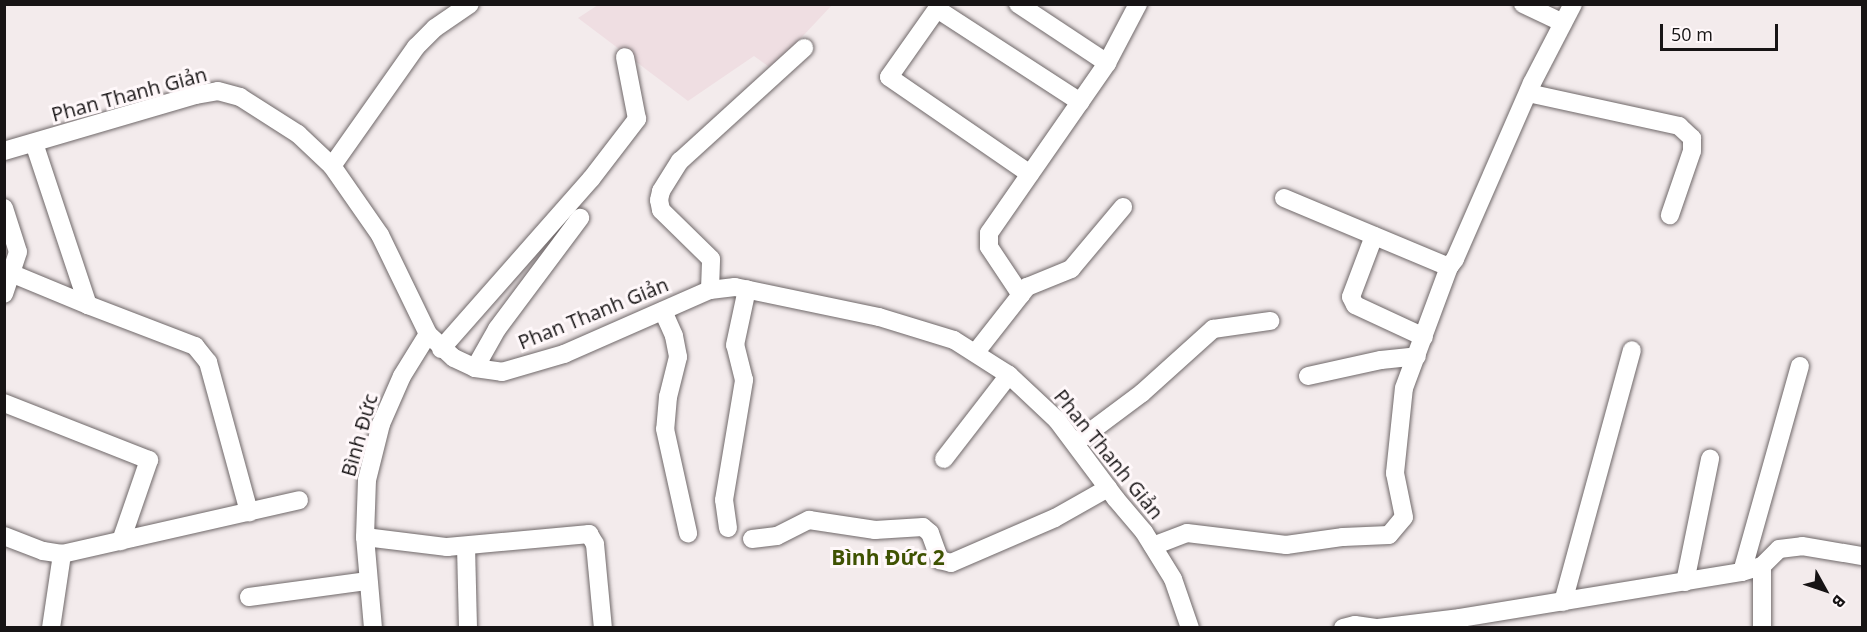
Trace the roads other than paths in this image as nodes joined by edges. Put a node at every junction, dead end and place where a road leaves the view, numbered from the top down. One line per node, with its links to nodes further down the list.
1 (470, 4): 14 (street)
2 (1018, 4): 9 (street)
3 (1138, 4): 9 (street)
4 (1523, 4): 6 (street)
5 (1573, 4): 6 (street)
6 (1563, 23): 10 (street)
7 (804, 48): 25 (street)
8 (625, 57): 33 (street)
9 (1107, 63): 11 (street)
10 (1528, 93): 19 (street); 22 (street)
11 (1080, 102): 15 (street); 15 (street)
12 (34, 143): 13 (street, Phan Thanh Giản); 14 (street, Phan Thanh Giản); 28 (street)
13 (4, 151)
14 (332, 166): 31 (street, Phan Thanh Giản)
15 (1030, 174): 27 (street)
16 (1284, 198): 21 (street)
17 (1123, 207): 27 (street)
18 (4, 208): 23 (street)
19 (1670, 215)
20 (580, 218): 38 (street)
21 (1374, 236): 22 (street); 32 (street)
22 (1449, 267): 32 (street)
23 (13, 274): 26 (street); 28 (street)
24 (747, 289): 25 (street, Phan Thanh Giản); 35 (street, Phan Thanh Giản); 48 (street)
25 (710, 290): 29 (street, Phan Thanh Giản)
26 (4, 294)
27 (1021, 295): 35 (street)
28 (88, 305): 47 (street)
29 (663, 311): 38 (street, Phan Thanh Giản); 49 (street)
30 (1270, 321): 42 (street)
31 (428, 334): 33 (street, Phan Thanh Giản); 51 (street, Bình Đức)
32 (1424, 337): 36 (street)
33 (441, 349): 38 (street, Phan Thanh Giản)
34 (1632, 350): 63 (street)
35 (976, 352): 39 (street, Phan Thanh Giản)
36 (1417, 356): 40 (street); 55 (street)
37 (1800, 366): 59 (street)
38 (475, 368)
39 (1009, 375): 42 (street, Phan Thanh Giản); 43 (street)
40 (1308, 376)
41 (4, 403): 53 (street)
42 (1076, 443): 45 (street, Phan Thanh Giản)
43 (944, 459)
44 (1710, 459): 61 (street)
45 (1108, 488): 52 (street); 55 (street, Phan Thanh Giản)
46 (300, 500): 47 (street)
47 (249, 512): 53 (street)
48 (728, 528)
49 (688, 533)
50 (4, 536): 56 (street)
51 (365, 537): 54 (street); 60 (street, Bình Đức)
52 (752, 539)
53 (121, 541): 56 (street)
54 (466, 546): 66 (street); 67 (street)
55 (1153, 546): 68 (street, Phan Thanh Giản)
56 (62, 555): 64 (street)
57 (1863, 556): 58 (street)
58 (1762, 566): 59 (street); 71 (street)
59 (1742, 572): 61 (street)
60 (368, 581): 62 (street); 65 (street, Bình Đức)
61 (1685, 582): 63 (street)
62 (249, 597)
63 (1563, 602): 70 (street)
64 (51, 627)
65 (373, 627)
66 (468, 627)
67 (603, 627)
68 (1190, 627)
69 (1343, 627): 70 (street)
70 (1377, 627)
71 (1762, 627)

